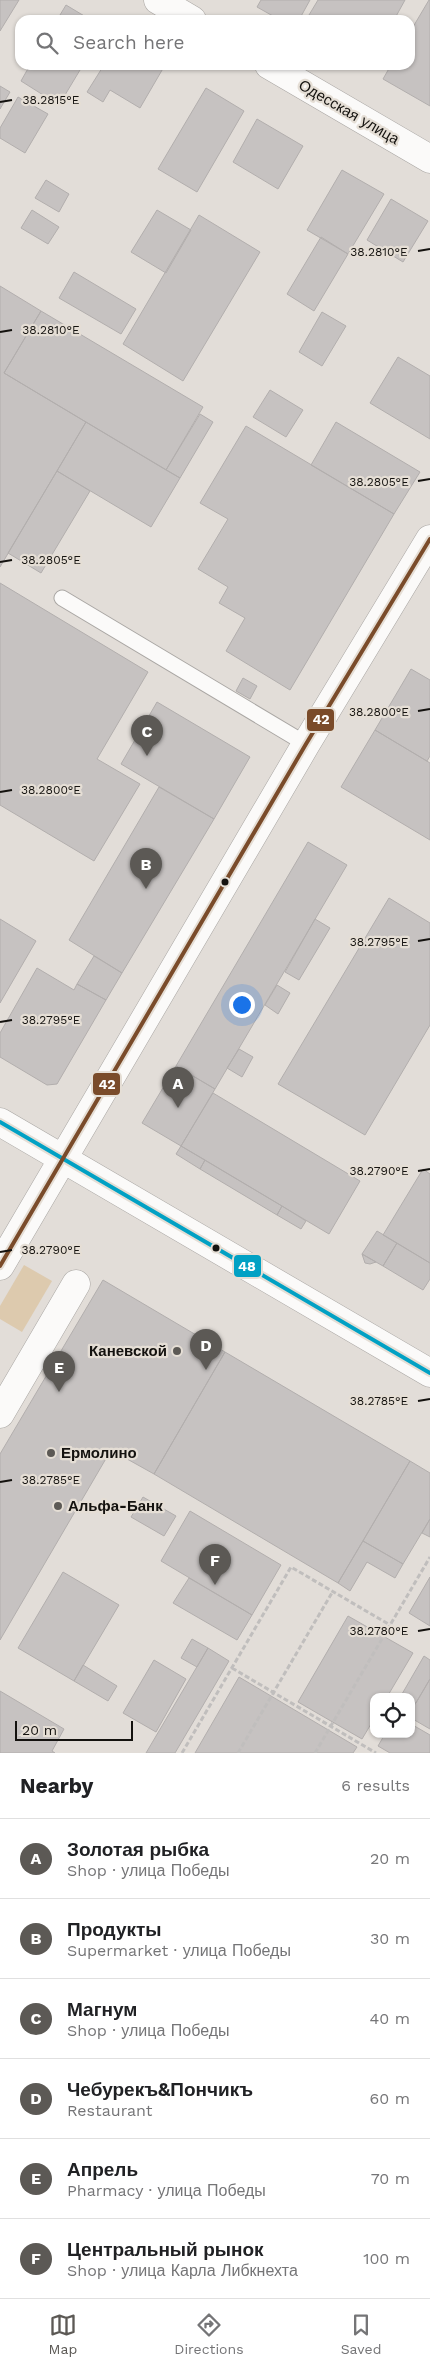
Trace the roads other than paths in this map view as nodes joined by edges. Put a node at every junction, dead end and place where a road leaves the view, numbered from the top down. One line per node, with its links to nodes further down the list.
1 (158, 0): 2 (street)
2 (184, 15)
3 (278, 70): 4 (street, Одесская улица)
4 (430, 159)
5 (430, 539): 7 (street)
6 (62, 598): 7 (lane)
7 (306, 744): 9 (street)
8 (0, 1122): 9 (street)
9 (63, 1158): 10 (street); 12 (street)
10 (0, 1266)
11 (76, 1284): 13 (street)
12 (430, 1373)
13 (0, 1414)

